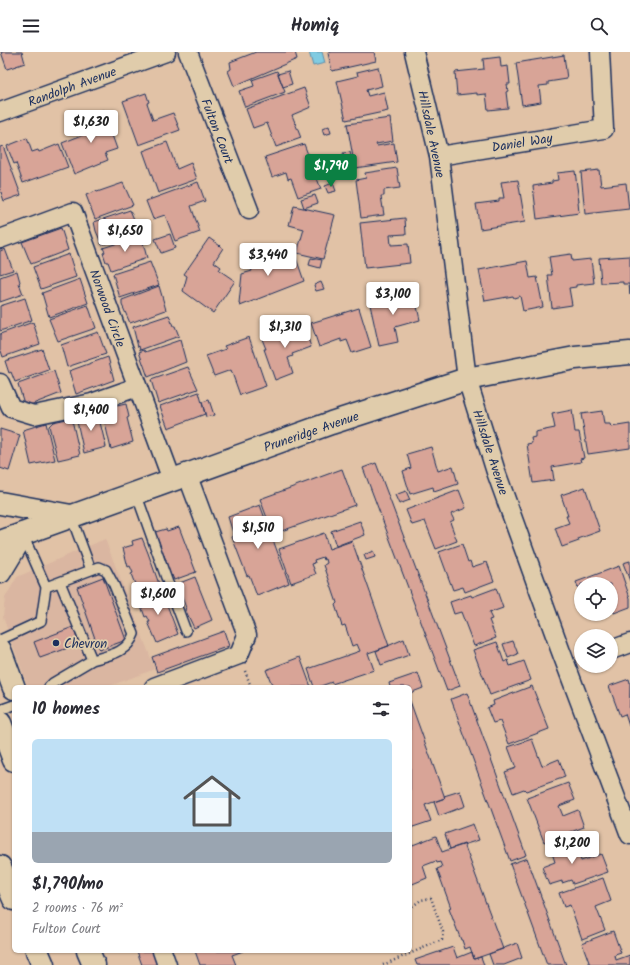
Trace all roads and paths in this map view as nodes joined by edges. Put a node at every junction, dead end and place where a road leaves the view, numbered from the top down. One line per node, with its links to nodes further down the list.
1 (166, 52): 5 (street, Randolph Avenue)
2 (188, 52): 7 (street, Fulton Court)
3 (414, 52): 6 (street, Hillsdale Avenue)
4 (600, 52): 6 (street, Daniel Way)
5 (0, 112)
6 (439, 156): 10 (street, Hillsdale Avenue)
7 (249, 210)
8 (0, 239): 12 (street, Norwood Circle)
9 (630, 353): 10 (main road, Pruneridge Avenue)
10 (467, 378): 13 (main road, Pruneridge Avenue); 29 (street, Hillsdale Avenue)
11 (0, 383): 12 (street)
12 (138, 386): 13 (street, Norwood Circle)
13 (179, 477): 14 (main road, Pruneridge Avenue); 33 (street, Norwood Circle)
14 (136, 493): 16 (main road, Pruneridge Avenue); 23 (lane)
15 (0, 503): 16 (main road)
16 (71, 516): 17 (main road, Pruneridge Avenue); 19 (lane)
17 (23, 534): 18 (main road, Pruneridge Avenue); 20 (main road); 22 (lane)
18 (0, 542)
19 (91, 570): 21 (lane); 28 (lane)
20 (0, 572)
21 (60, 582): 22 (lane); 28 (lane)
22 (46, 588): 24 (lane)
23 (186, 631)
24 (0, 640)
25 (630, 643): 26 (street)
26 (618, 647)
27 (0, 650): 31 (main road)
28 (92, 660): 32 (lane)
29 (574, 664)
30 (577, 673): 38 (street, Hillsdale Avenue)
31 (13, 685)
32 (51, 685)
33 (159, 685)
34 (12, 706): 35 (lane)
35 (0, 710)
36 (0, 724): 37 (main road)
37 (12, 755)
38 (630, 835)
39 (0, 866): 41 (main road)
40 (0, 875): 42 (main road)
41 (12, 893)
42 (12, 895)
43 (412, 906): 48 (path)
44 (38, 953): 49 (main road)
45 (89, 953): 50 (main road)
46 (163, 953): 51 (street)
47 (411, 953): 52 (path)
48 (412, 953)
49 (43, 965)
50 (94, 965)
51 (167, 965)
52 (383, 965)

